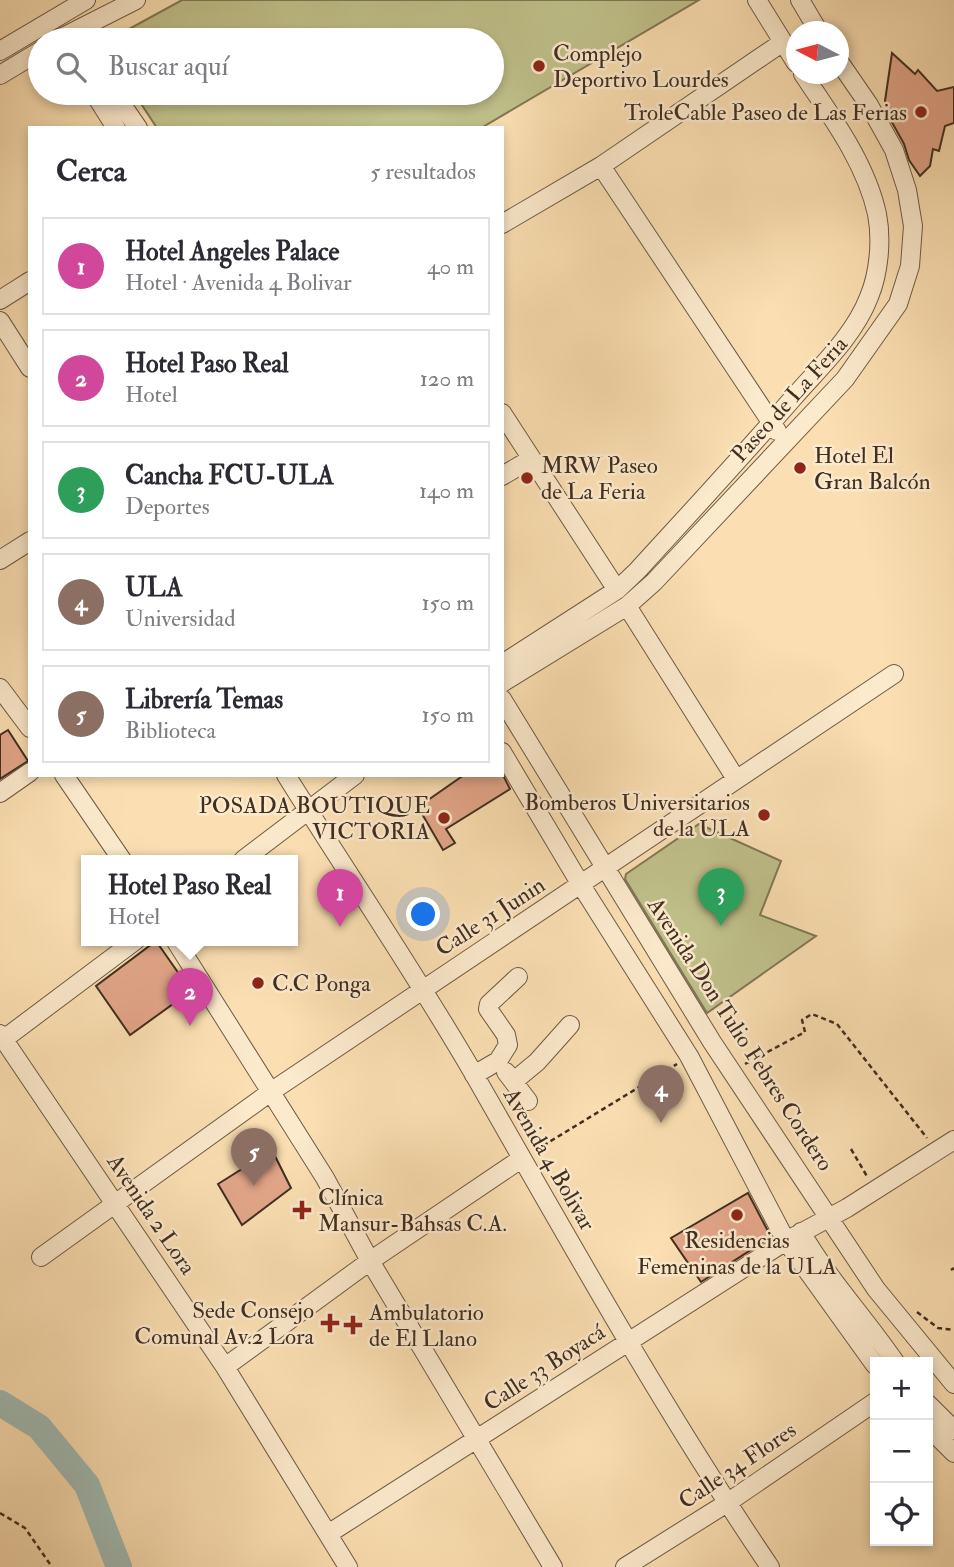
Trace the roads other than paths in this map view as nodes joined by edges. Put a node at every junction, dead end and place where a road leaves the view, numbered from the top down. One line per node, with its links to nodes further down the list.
1 (86, 0): 5 (street)
2 (136, 0): 9 (street)
3 (757, 0): 11 (street)
4 (800, 0): 6 (street)
5 (53, 12): 7 (street); 8 (street)
6 (812, 21)
7 (31, 28)
8 (61, 28)
9 (84, 28)
10 (28, 30): 13 (street)
11 (783, 42): 12 (street); 22 (street)
12 (786, 47)
13 (0, 51)
14 (28, 58): 15 (street)
15 (0, 75)
16 (849, 76): 30 (street, Paseo de La Feria)
17 (810, 84): 29 (street, Paseo de La Feria)
18 (102, 105): 20 (street)
19 (122, 105): 21 (street)
20 (115, 126)
21 (137, 126)
22 (601, 166): 23 (street); 29 (street)
23 (504, 223)
24 (28, 282): 25 (street)
25 (0, 300)
26 (0, 321): 27 (street)
27 (28, 365)
28 (504, 416): 31 (street)
29 (771, 424): 30 (street); 35 (street, Paseo de La Feria)
30 (785, 440): 36 (street, Paseo de La Feria)
31 (531, 459): 32 (street); 35 (street)
32 (504, 475)
33 (28, 542): 34 (street)
34 (0, 560)
35 (617, 590): 37 (street, Paseo de La Feria)
36 (627, 607): 39 (street, Paseo de La Feria); 48 (street)
37 (504, 663)
38 (894, 674): 48 (street, Calle 31 Junin)
39 (504, 682)
40 (0, 688): 42 (street)
41 (504, 702): 53 (street, Avenida Don Tulio Febres Cordero)
42 (28, 725)
43 (504, 755): 54 (street)
44 (28, 773): 49 (street)
45 (65, 777): 51 (street)
46 (287, 777): 50 (street, Avenida 4 Bolivar)
47 (352, 777): 50 (street)
48 (736, 779): 53 (street, Calle 31 Junin)
49 (0, 793)
50 (308, 811): 52 (street); 58 (street, Avenida 4 Bolivar)
51 (119, 855)
52 (250, 855)
53 (607, 867): 54 (street, Calle 31 Junin); 69 (street, Avenida Don Tulio Febres Cordero)
54 (581, 885): 58 (street, Calle 31 Junin); 70 (street)
55 (128, 946): 60 (street)
56 (179, 946): 64 (street)
57 (518, 977): 61 (street)
58 (422, 990): 62 (street, Avenida 4 Bolivar); 64 (street, Calle 31 Junin)
59 (570, 1025): 63 (street)
60 (2, 1037): 68 (street, Avenida 2 Lora)
61 (498, 1061): 62 (street); 63 (street)
62 (474, 1075): 67 (street, Avenida 4 Bolivar)
63 (514, 1082): 65 (street)
64 (272, 1091): 68 (street, Calle 31 Junin); 72 (street)
65 (528, 1101)
66 (954, 1140): 69 (street, Calle 33 Boyacá)
67 (521, 1159): 72 (street); 73 (street, Avenida 4 Bolivar)
68 (115, 1203): 71 (street, Calle 31 Junin); 78 (street, Avenida 2 Lora)
69 (830, 1216): 70 (street, Calle 33 Boyacá); 76 (street, Avenida Don Tulio Febres Cordero)
70 (794, 1237): 73 (street, Calle 33 Boyacá); 74 (street); 75 (street)
71 (41, 1257)
72 (370, 1261): 78 (street); 84 (street)
73 (627, 1343): 84 (street, Calle 33 Boyacá); 86 (street, Avenida 4 Bolivar)
74 (870, 1357)
75 (892, 1357)
76 (926, 1357)
77 (933, 1365): 79 (street, Avenida Don Tulio Febres Cordero)
78 (225, 1367): 87 (street, Avenida 2 Lora)
79 (954, 1384)
80 (870, 1405): 86 (street, Calle 34 Flores)
81 (933, 1409): 82 (street)
82 (954, 1430)
83 (933, 1432): 85 (street)
84 (477, 1439): 87 (street, Calle 33 Boyacá); 89 (street)
85 (954, 1453)
86 (727, 1503): 90 (street, Calle 34 Flores); 91 (street, Avenida 4 Bolivar)
87 (328, 1534): 88 (street, Avenida 2 Lora)
88 (348, 1567)
89 (553, 1567)
90 (625, 1567)
91 (770, 1567)

